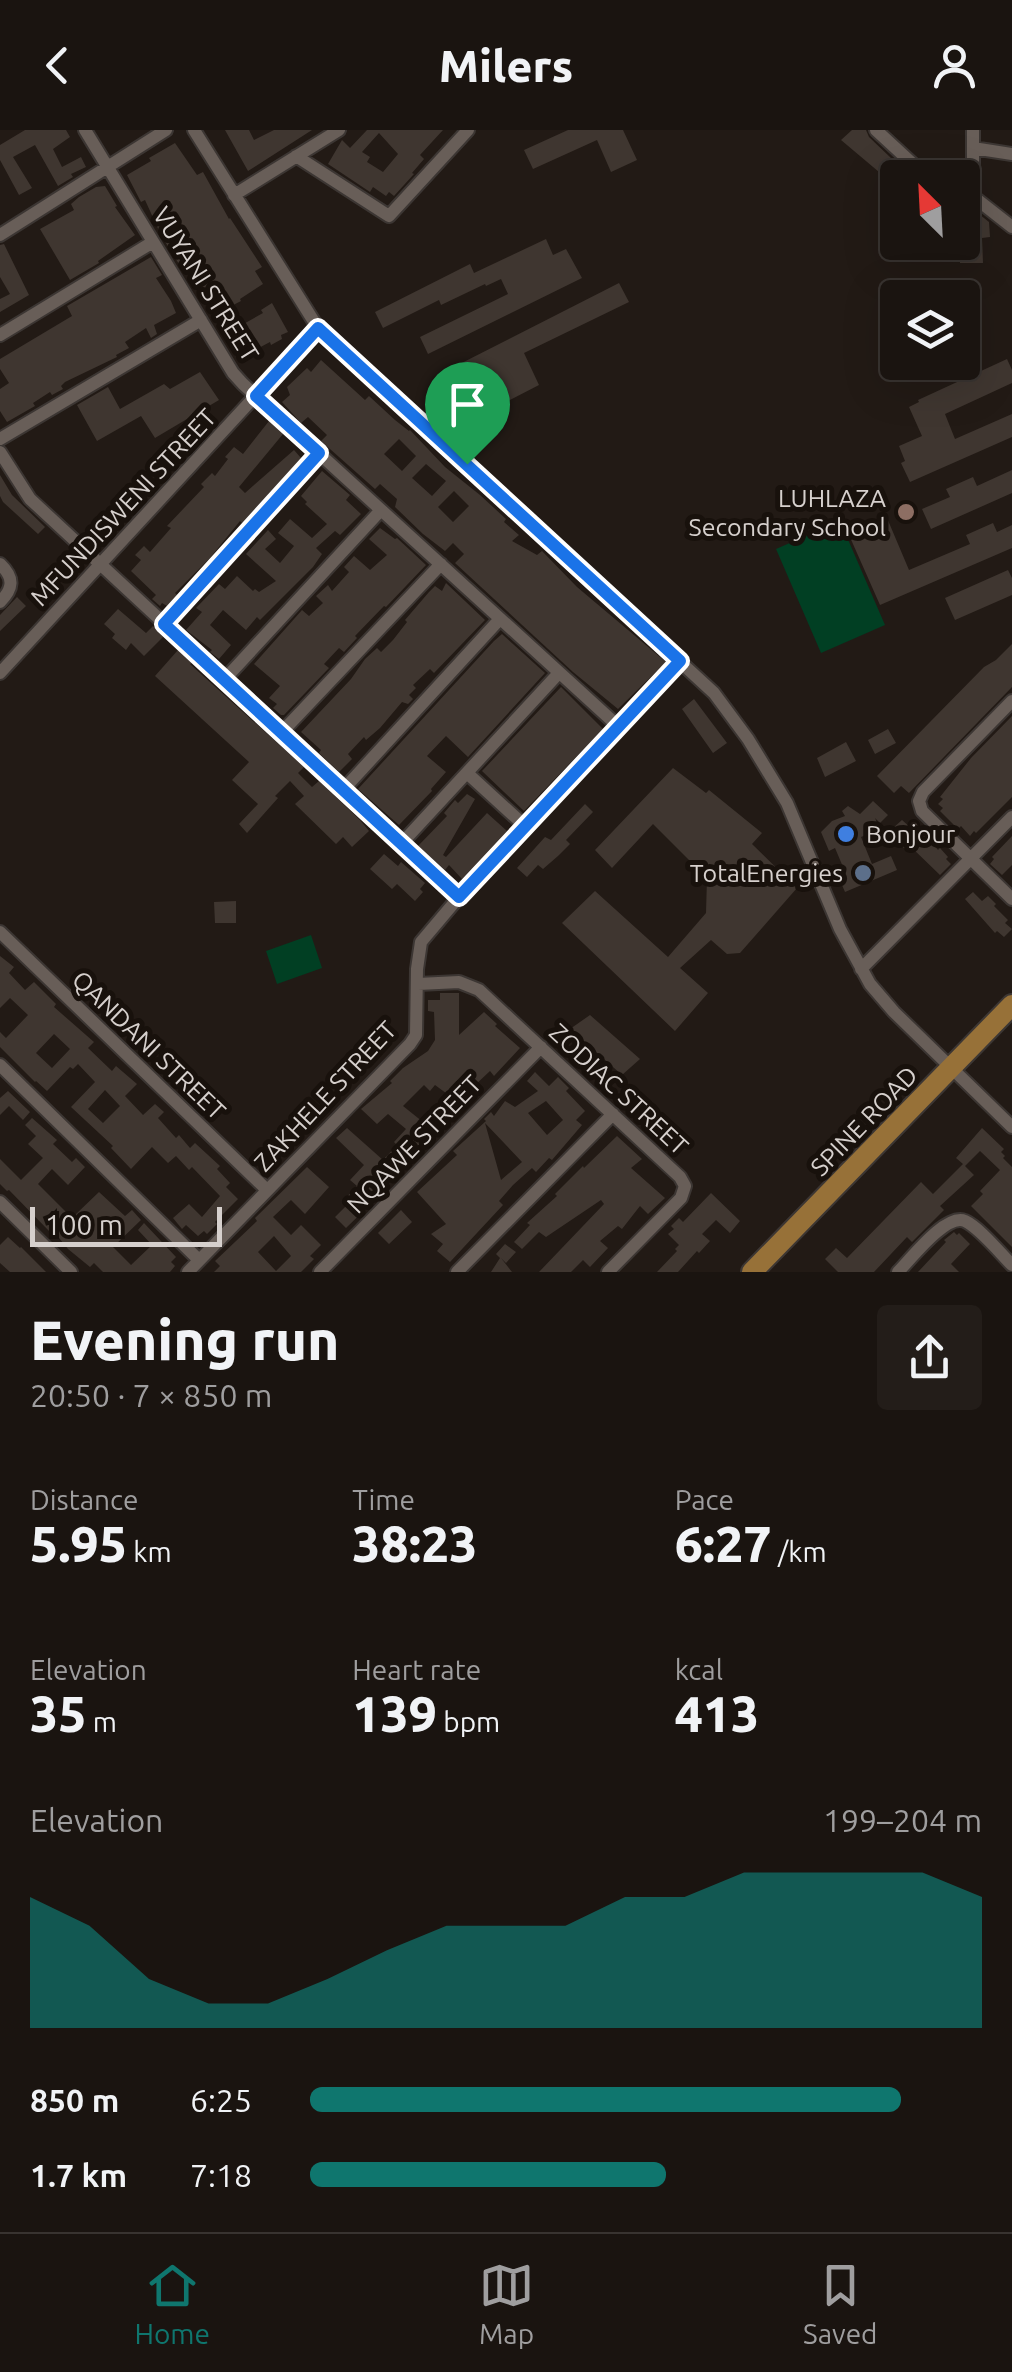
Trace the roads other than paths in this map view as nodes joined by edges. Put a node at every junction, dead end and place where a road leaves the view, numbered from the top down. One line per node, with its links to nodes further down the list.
1 (86, 130): 13 (street, VUYANI STREET)
2 (166, 130): 13 (street)
3 (194, 130): 14 (street)
4 (339, 130): 10 (street)
5 (468, 130): 10 (street)
6 (877, 130): 11 (street)
7 (973, 130): 8 (street)
8 (974, 148): 9 (street); 12 (street)
9 (1012, 154)
10 (296, 156): 14 (street)
11 (909, 160)
12 (974, 160)
13 (108, 167): 17 (street); 18 (street, VUYANI STREET)
14 (234, 195): 20 (street)
15 (980, 206): 16 (street)
16 (1012, 227)
17 (0, 235)
18 (154, 242): 19 (street, VUYANI STREET); 21 (street)
19 (200, 320): 22 (street, VUYANI STREET); 23 (street)
20 (318, 328): 22 (street, MFUNDISWENI STREET); 33 (street)
21 (0, 334)
22 (256, 396): 25 (street, VUYANI STREET); 29 (street, MFUNDISWENI STREET)
23 (0, 439)
24 (0, 452): 29 (street)
25 (319, 453): 26 (street, VUYANI STREET); 32 (street)
26 (381, 510): 28 (street, VUYANI STREET); 36 (street)
27 (0, 564): 30 (street)
28 (441, 564): 31 (street, VUYANI STREET); 39 (street)
29 (100, 565): 32 (street); 34 (street, MFUNDISWENI STREET)
30 (0, 602)
31 (499, 620): 35 (street, VUYANI STREET); 41 (street)
32 (164, 624): 36 (street)
33 (680, 661): 38 (street, ZAKHELE STREET); 49 (street)
34 (0, 673)
35 (558, 674): 38 (street, VUYANI STREET); 40 (street)
36 (224, 680): 39 (street)
37 (1012, 701): 45 (street)
38 (618, 727): 43 (street, ZAKHELE STREET)
39 (282, 733): 41 (street)
40 (466, 773): 43 (street); 44 (street)
41 (343, 790): 44 (street)
42 (1012, 817): 45 (street)
43 (525, 826): 46 (street, ZAKHELE STREET)
44 (401, 844): 46 (street)
45 (971, 859): 47 (street); 49 (street)
46 (459, 897): 50 (street, ZAKHELE STREET)
47 (1012, 899)
48 (0, 932): 57 (street, QANDANI STREET)
49 (861, 969): 54 (street)
50 (418, 984): 52 (street, ZODIAC STREET); 57 (street, ZAKHELE STREET)
51 (1012, 1005): 54 (main road, SPINE ROAD)
52 (541, 1047): 55 (street, ZODIAC STREET); 63 (street, NQAWE STREET)
53 (0, 1065): 59 (street)
54 (951, 1067): 56 (street); 66 (main road, SPINE ROAD)
55 (613, 1114): 64 (street); 65 (street, ZODIAC STREET)
56 (1012, 1127)
57 (267, 1190): 59 (street, ZAKHELE STREET)
58 (0, 1202): 61 (street)
59 (199, 1260): 62 (street, ZAKHELE STREET)
60 (1012, 1265): 67 (street)
61 (71, 1272)
62 (188, 1272)
63 (320, 1272)
64 (457, 1272)
65 (608, 1272)
66 (752, 1272)
67 (898, 1272)

